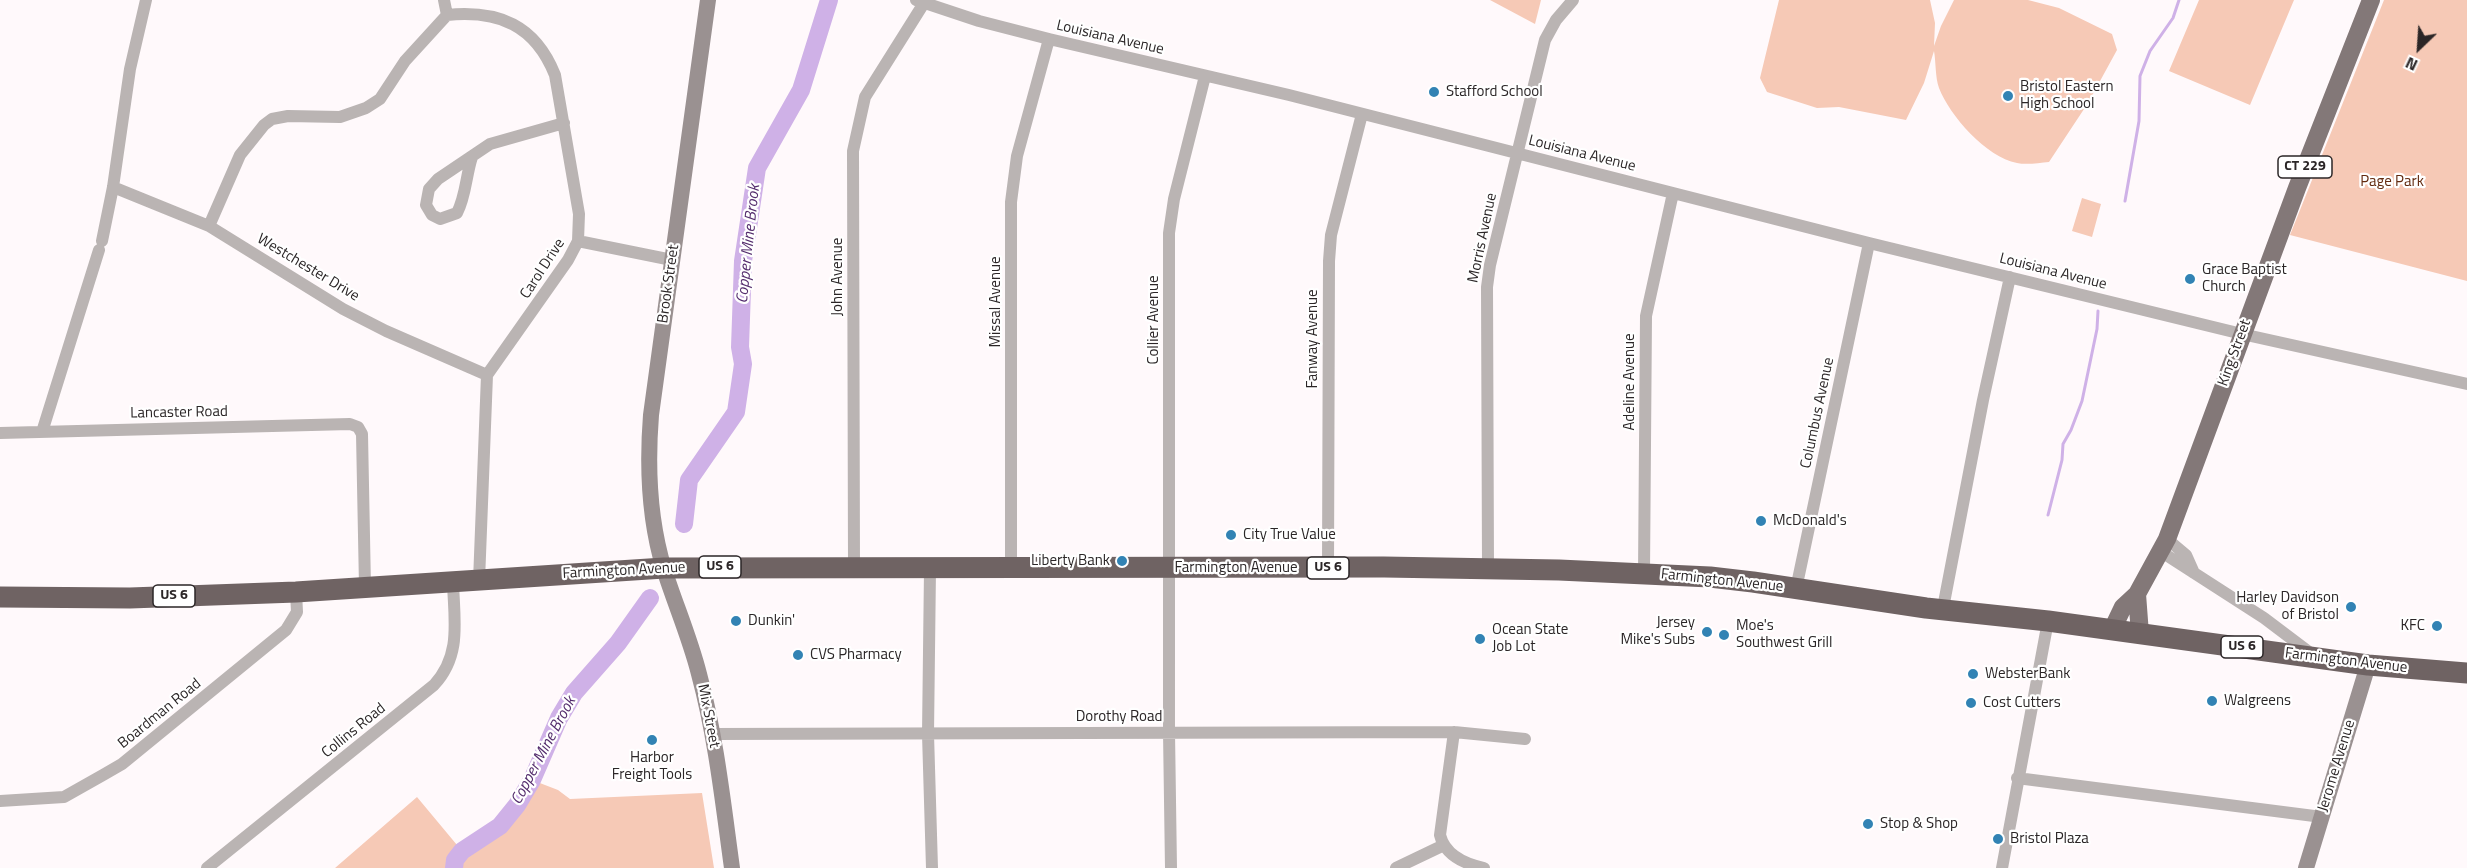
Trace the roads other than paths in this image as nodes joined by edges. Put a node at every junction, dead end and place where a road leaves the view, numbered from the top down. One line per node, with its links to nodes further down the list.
1 (146, 0): 14 (street)
2 (444, 0): 7 (street)
3 (708, 0): 19 (street, Brook Street)
4 (1574, 0): 12 (street, Morris Avenue)
5 (2371, 0): 21 (main road, King Street / CT 229)
6 (920, 2): 8 (street, Louisiana Avenue); 28 (street, John Avenue)
7 (447, 15): 11 (street, Carol Drive); 16 (street)
8 (1049, 39): 9 (street, Louisiana Avenue); 32 (street, Missal Avenue)
9 (1205, 76): 10 (street, Louisiana Avenue); 33 (street, Collier Avenue)
10 (1362, 114): 12 (street, Louisiana Avenue); 29 (street, Fanway Avenue)
11 (564, 123): 13 (street); 17 (street, Carol Drive)
12 (1517, 154): 15 (street, Louisiana Avenue); 30 (street, Morris Avenue)
13 (471, 157): 13 (street)
14 (113, 187): 16 (street, Westchester Drive); 24 (street)
15 (1673, 193): 18 (street, Louisiana Avenue); 34 (street, Adeline Avenue)
16 (209, 225): 22 (street, Westchester Drive)
17 (578, 241): 19 (street); 22 (street, Carol Drive)
18 (1869, 243): 20 (street, Louisiana Avenue); 38 (street, Columbus Avenue)
19 (672, 260): 27 (street, Brook Street)
20 (2010, 277): 21 (street, Louisiana Avenue); 42 (street)
21 (2242, 334): 23 (street, Louisiana Avenue); 26 (main road, King Street / CT 229)
22 (488, 375): 35 (street)
23 (2467, 384)
24 (42, 432): 25 (street, Lancaster Road); 37 (street, Lancaster Road)
25 (0, 433)
26 (2164, 545): 40 (main road, King Street / CT 229); 46 (street)
27 (664, 568): 28 (highway, Farmington Avenue / US 6); 35 (highway, Farmington Avenue / US 6); 51 (street, Mix Street)
28 (854, 568): 31 (highway, Farmington Avenue / US 6)
29 (1328, 568): 30 (highway, Farmington Avenue / US 6); 33 (highway, Farmington Avenue / US 6)
30 (1488, 568): 34 (highway, Farmington Avenue / US 6)
31 (930, 569): 32 (highway, Farmington Avenue / US 6); 52 (street)
32 (1011, 569): 33 (highway, Farmington Avenue / US 6)
33 (1170, 569): 49 (street, Collier Avenue)
34 (1644, 573): 38 (highway, Farmington Avenue / US 6)
35 (479, 580): 36 (highway, Farmington Avenue / US 6)
36 (453, 582): 37 (highway, Farmington Avenue / US 6); 58 (street, Collins Road)
37 (365, 587): 39 (highway, Farmington Avenue / US 6)
38 (1796, 589): 42 (highway, Farmington Avenue / US 6)
39 (296, 592): 41 (highway, Farmington Avenue / US 6); 55 (street, Boardman Road)
40 (2137, 594): 44 (main road, King Street / CT 229); 45 (main road)
41 (0, 597)
42 (1943, 608): 43 (highway, Farmington Avenue / US 6)
43 (2048, 621): 44 (highway, Farmington Avenue / US 6); 54 (street)
44 (2112, 630): 45 (highway, Farmington Avenue / US 6)
45 (2140, 634): 46 (highway, Farmington Avenue / US 6)
46 (2316, 657): 47 (highway, Farmington Avenue / US 6)
47 (2368, 664): 48 (highway, Farmington Avenue / US 6); 56 (street, Jerome Avenue)
48 (2467, 673)
49 (1169, 732): 50 (street, Dorothy Road); 52 (street, Dorothy Road); 61 (street, Collier Avenue)
50 (1454, 732): 53 (street, Dorothy Road); 57 (street)
51 (713, 734): 52 (street, Dorothy Road); 59 (street, Mix Street)
52 (928, 734): 60 (street)
53 (1525, 740)
54 (2017, 778): 56 (street); 64 (street)
55 (0, 801)
56 (2322, 817): 65 (street, Jerome Avenue)
57 (1444, 845): 62 (street); 63 (street)
58 (207, 868)
59 (732, 868)
60 (932, 868)
61 (1171, 868)
62 (1396, 868)
63 (1484, 868)
64 (2002, 868)
65 (2306, 868)

